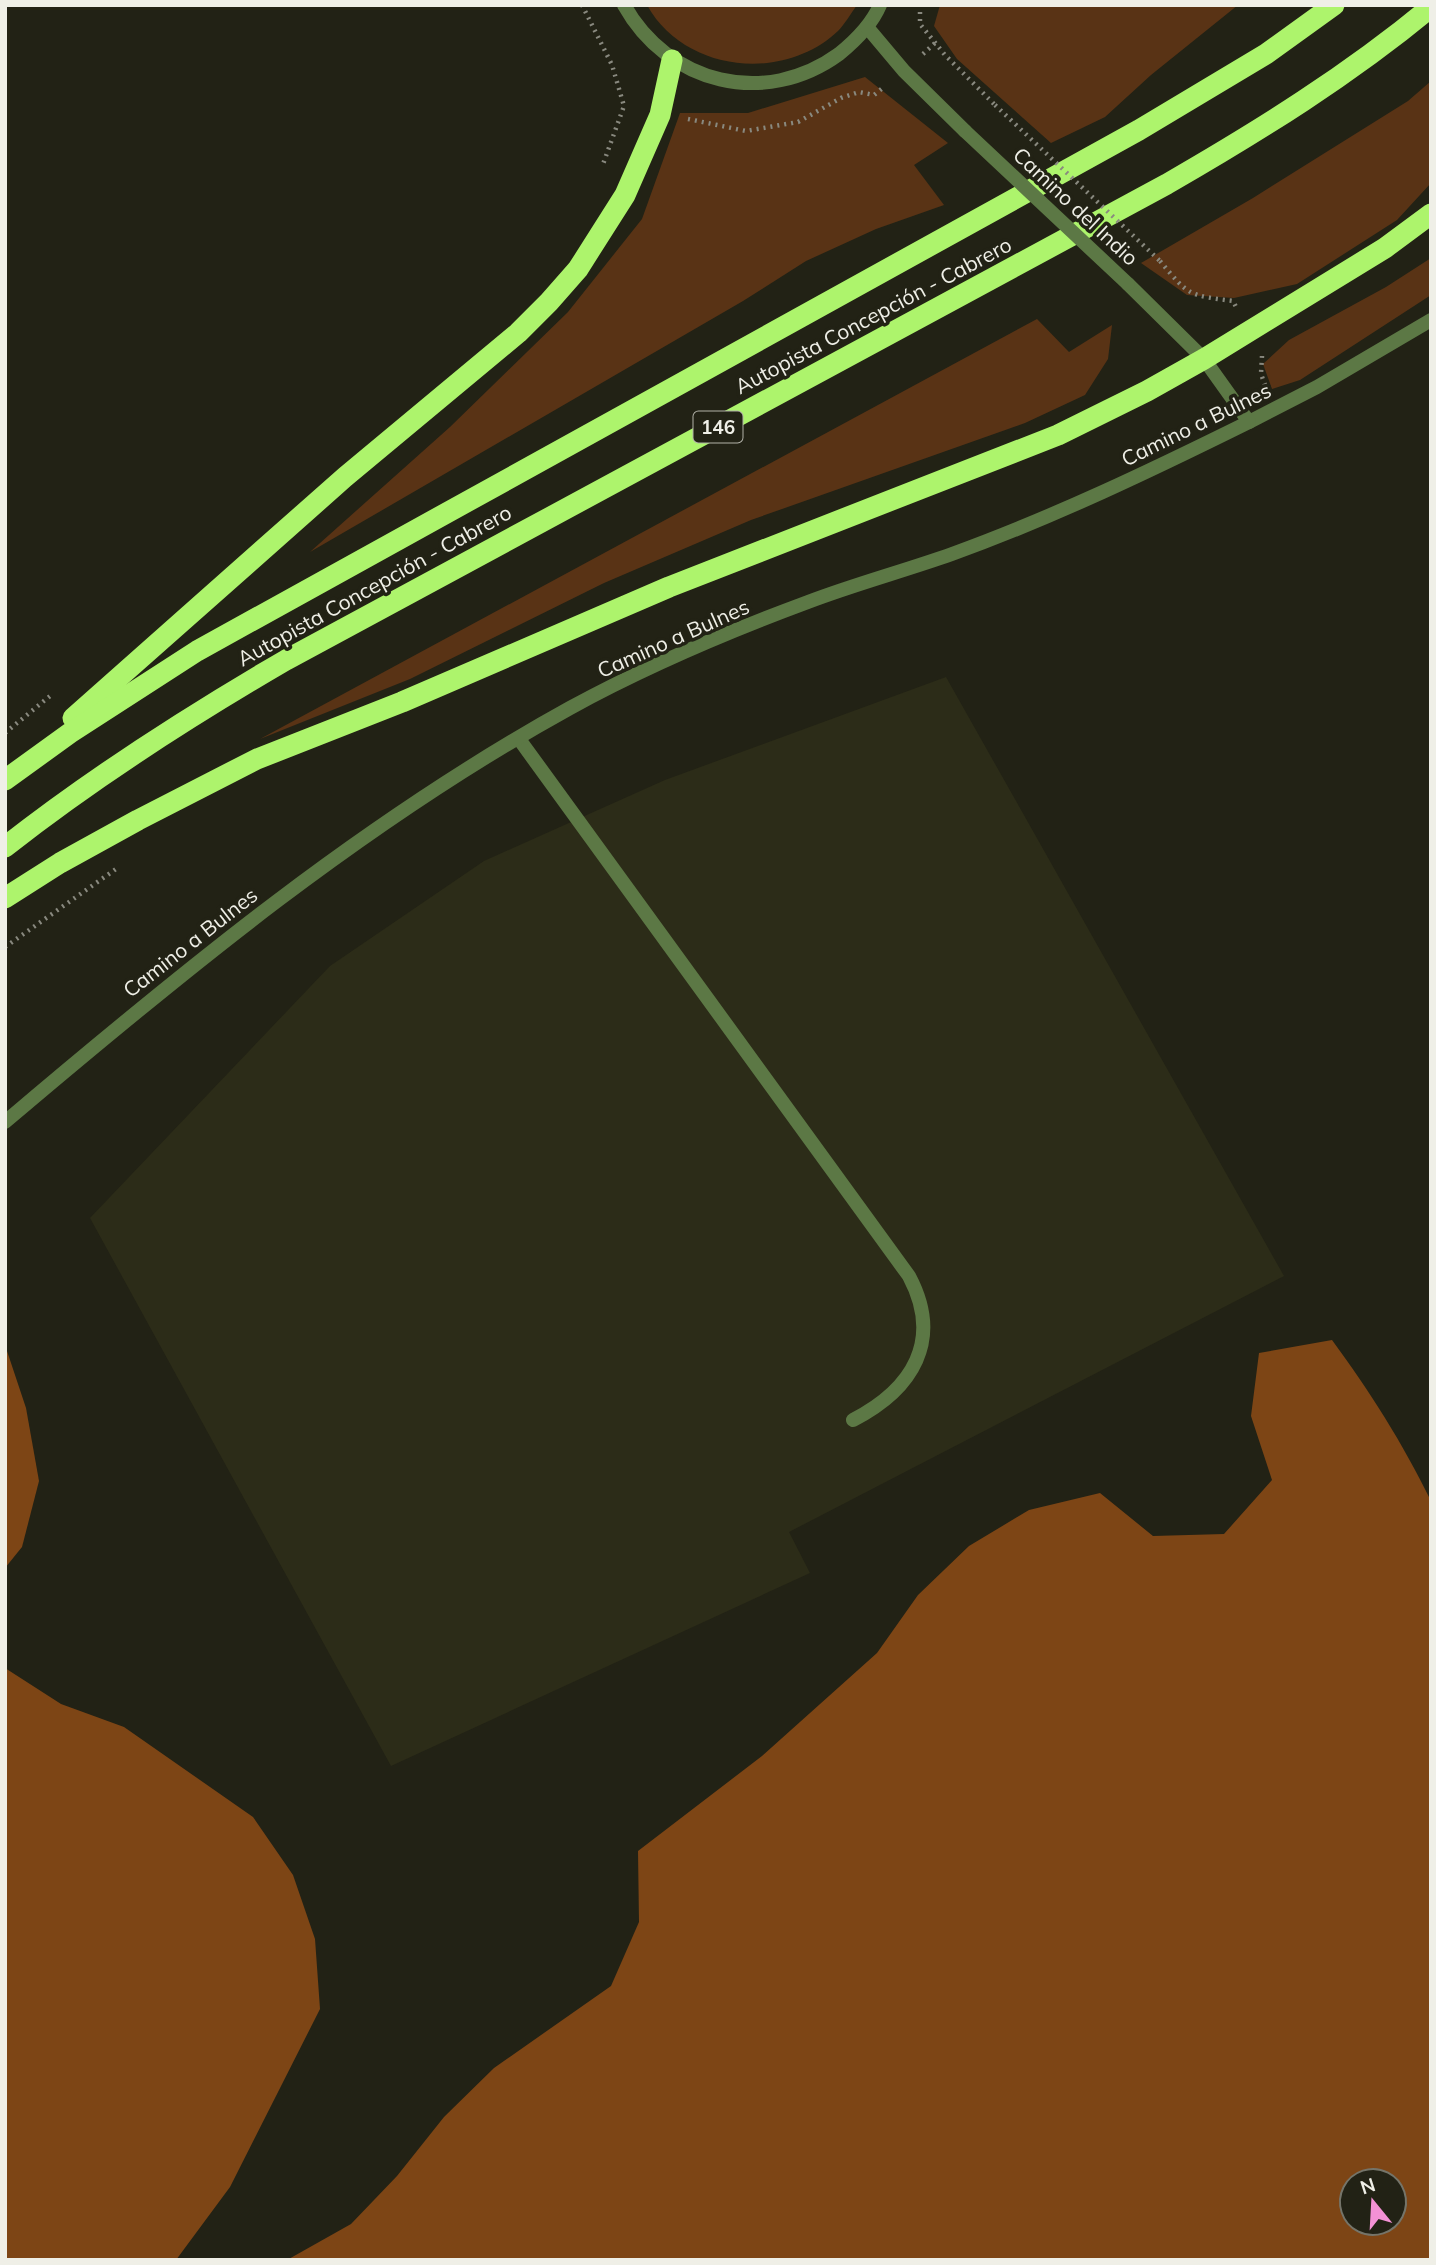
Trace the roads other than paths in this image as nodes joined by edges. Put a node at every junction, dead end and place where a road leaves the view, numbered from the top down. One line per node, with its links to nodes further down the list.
1 (624, 5): 6 (street)
2 (880, 5): 5 (street)
3 (1334, 5): 12 (highway, Autopista Concepción - Cabrero)
4 (1431, 6): 13 (highway, Autopista Concepción - Cabrero / 146)
5 (867, 27): 6 (street); 9 (street, Camino del Indio, bridge)
6 (672, 60): 12 (highway)
7 (1431, 214): 9 (highway)
8 (1431, 320): 10 (street, Camino a Bulnes)
9 (1204, 359): 10 (street, Camino del Indio); 14 (highway)
10 (1249, 422): 11 (street, Camino a Bulnes)
11 (519, 739): 15 (street, Camino a Bulnes); 16 (street)
12 (7, 778)
13 (5, 847)
14 (5, 898)
15 (5, 1122)
16 (853, 1420)

